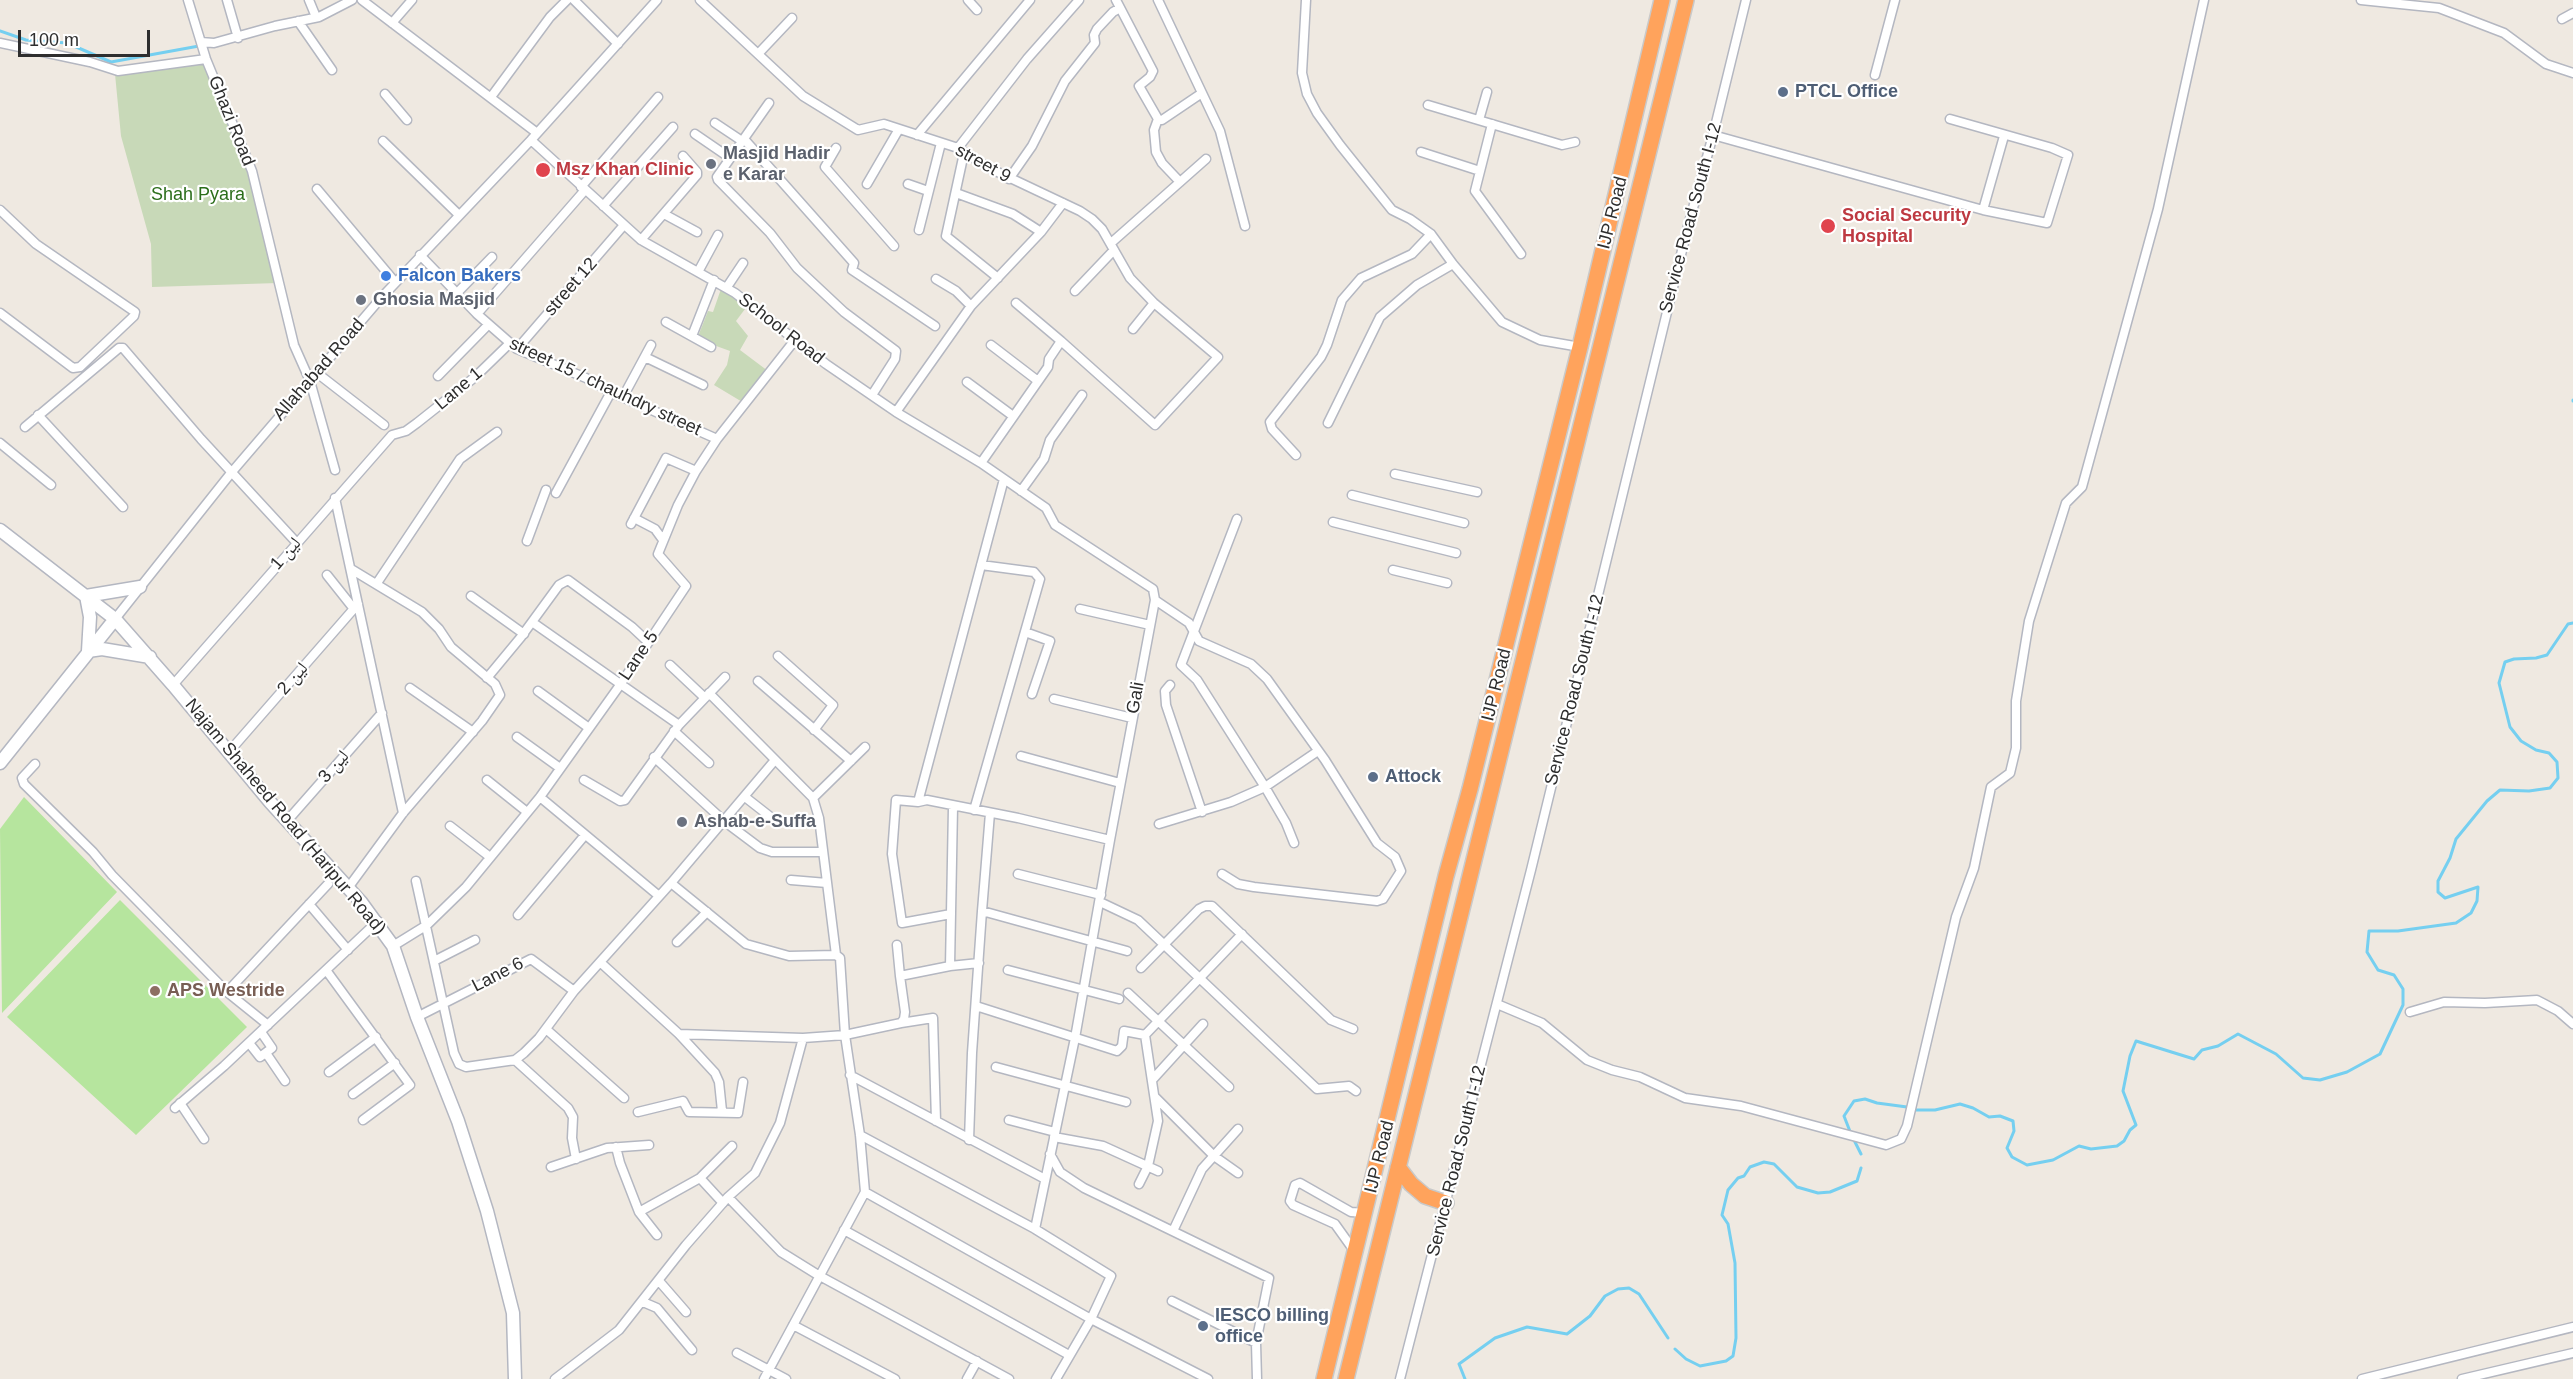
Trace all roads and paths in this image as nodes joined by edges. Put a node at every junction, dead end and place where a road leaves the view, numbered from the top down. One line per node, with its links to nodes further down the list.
1 (188, 0): 33 (street, Ghazi Road)
2 (227, 0): 30 (street)
3 (309, 0): 25 (street)
4 (362, 0): 29 (street, School Road)
5 (412, 0): 29 (street)
6 (567, 0): 42 (street)
7 (574, 0): 32 (street)
8 (657, 0): 32 (street, Allahabad Road)
9 (700, 0): 34 (street, street 9)
10 (968, 0): 23 (street)
11 (1030, 0): 55 (street)
12 (1079, 0): 65 (street)
13 (1158, 0): 40 (street)
14 (1306, 0): 91 (street)
15 (1662, 0): 63 (highway, IJP Road)
16 (1686, 0): 67 (highway, IJP Road)
17 (1746, 0): 56 (street, Service Road South I-12)
18 (1894, 0): 38 (street)
19 (2204, 0): 288 (street)
20 (2361, 0): 37 (street)
21 (347, 1): 25 (street)
22 (1118, 4): 46 (street); 72 (street)
23 (977, 10)
24 (2573, 13): 27 (street)
25 (316, 17): 28 (street)
26 (792, 18): 34 (street)
27 (2562, 19)
28 (298, 21): 30 (street); 36 (street)
29 (392, 23): 42 (street, School Road)
30 (238, 38): 33 (street)
31 (0, 43): 35 (street)
32 (618, 44): 58 (street, Allahabad Road)
33 (201, 45): 35 (street, Ghazi Road)
34 (758, 54): 53 (street, street 9)
35 (206, 59): 129 (street, Ghazi Road)
36 (332, 70)
37 (2573, 73)
38 (1875, 75)
39 (1487, 92): 49 (street)
40 (1202, 93): 46 (street); 87 (street)
41 (385, 94): 48 (street)
42 (490, 97): 58 (street, School Road)
43 (658, 97): 76 (street)
44 (769, 103): 59 (street)
45 (1428, 105): 49 (street)
46 (1158, 119): 73 (street)
47 (1950, 119): 57 (street)
48 (407, 120)
49 (1479, 120): 51 (street)
50 (715, 123): 59 (street)
51 (1492, 124): 61 (street); 71 (street)
52 (673, 127): 81 (street)
53 (899, 129): 55 (street, street 9); 74 (street)
54 (695, 134): 69 (street)
55 (917, 135): 62 (street, street 9)
56 (1713, 135): 83 (street); 288 (street, Service Road South I-12)
57 (2004, 136): 83 (street); 83 (street)
58 (534, 137): 76 (street, School Road); 84 (street, Allahabad Road)
59 (743, 140): 69 (street); 116 (street)
60 (383, 141): 84 (street)
61 (1575, 142)
62 (941, 143): 65 (street, street 9); 78 (street)
63 (1627, 146): 67 (highway); 125 (highway, IJP Road)
64 (836, 148): 94 (street)
65 (961, 150): 72 (street, street 9); 79 (street)
66 (1421, 152): 71 (street)
67 (1648, 153): 341 (highway, IJP Road)
68 (683, 156): 85 (street)
69 (730, 158): 135 (street)
70 (1206, 159): 73 (street)
71 (1480, 171): 96 (street)
72 (1009, 179): 80 (street, street 9)
73 (1180, 182): 95 (street)
74 (867, 184)
75 (908, 184): 78 (street)
76 (583, 188): 81 (street, School Road); 113 (street)
77 (318, 189): 105 (street)
78 (928, 191): 88 (street)
79 (956, 193): 90 (street); 102 (street)
80 (1063, 203): 90 (street); 95 (street, street 9)
81 (603, 206): 86 (street, School Road)
82 (0, 210): 112 (street)
83 (1983, 210)
84 (459, 214): 97 (street, Allahabad Road)
85 (664, 214): 89 (street); 93 (street)
86 (624, 225): 93 (street, School Road); 123 (street, street 12)
87 (1245, 226)
88 (919, 230)
89 (697, 232)
90 (1041, 232): 102 (street)
91 (1431, 234): 100 (street); 147 (street)
92 (718, 235): 101 (street)
93 (641, 240): 101 (street, School Road)
94 (894, 246)
95 (1112, 246): 107 (street); 110 (street, street 9)
96 (1521, 254)
97 (420, 255): 105 (street, Allahabad Road); 108 (street, street 15 / chauhdry street)
98 (492, 257): 108 (street)
99 (742, 263): 106 (street)
100 (1453, 264): 125 (street); 140 (street)
101 (698, 272): 104 (street, School Road)
102 (998, 278): 111 (street)
103 (936, 279): 111 (street)
104 (714, 280): 106 (street, School Road); 118 (street)
105 (395, 282): 127 (street, Allahabad Road)
106 (727, 288): 119 (street, School Road)
107 (1075, 291)
108 (457, 293): 113 (street, street 15 / chauhdry street)
109 (1016, 303): 120 (street)
110 (1154, 303): 117 (street); 120 (street, street 9)
111 (971, 306): 137 (street)
112 (0, 313)
113 (477, 314): 115 (street, street 15 / chauhdry street)
114 (666, 322): 118 (street)
115 (488, 325): 123 (street, street 15 / chauhdry street); 128 (street)
116 (935, 326)
117 (1133, 330)
118 (692, 336): 124 (street)
119 (795, 340): 135 (street, School Road); 145 (street)
120 (1062, 341): 130 (street)
121 (651, 345): 126 (street)
122 (991, 345): 130 (street)
123 (513, 347): 133 (street, street 15 / chauhdry street); 143 (street, Lane 1)
124 (711, 347)
125 (1580, 347): 351 (highway, IJP Road)
126 (645, 357): 132 (street); 136 (street)
127 (317, 373): 129 (street, Allahabad Road); 141 (street)
128 (438, 376)
129 (310, 381): 149 (street, Ghazi Road); 151 (street, Allahabad Road)
130 (1038, 381): 139 (street)
131 (967, 382): 139 (street)
132 (703, 385)
133 (611, 392): 136 (street, street 15 / chauhdry street); 158 (street)
134 (1082, 395): 156 (street)
135 (872, 396): 137 (street, School Road)
136 (623, 397): 145 (street, street 15 / chauhdry street)
137 (896, 412): 148 (street, School Road)
138 (38, 415): 142 (street); 151 (street); 161 (street)
139 (1013, 416): 148 (street)
140 (1328, 423)
141 (384, 425)
142 (25, 427)
143 (406, 431): 160 (street, لین 1)
144 (497, 432): 174 (street)
145 (717, 439): 150 (street)
146 (0, 443): 154 (street)
147 (1296, 455)
148 (981, 462): 153 (street, School Road)
149 (335, 470)
150 (696, 471): 166 (street); 166 (street)
151 (231, 473): 168 (street); 176 (street, Allahabad Road)
152 (1395, 474): 157 (street)
153 (1004, 479): 156 (street, School Road); 170 (street)
154 (51, 485)
155 (546, 490): 167 (street)
156 (1021, 491): 179 (street, School Road)
157 (1476, 492)
158 (556, 493)
159 (1352, 495): 164 (street)
160 (334, 498): 168 (street, لین 1); 171 (street)
161 (123, 507)
162 (1237, 519): 185 (street)
163 (1333, 522): 169 (street)
164 (1464, 523)
165 (0, 530): 177 (main road, Najam Shaheed Road (Haripur Road))
166 (663, 540): 188 (street, Lane 5)
167 (527, 541)
168 (296, 542): 196 (street, لین 1)
169 (1456, 553)
170 (981, 565): 186 (street); 229 (street)
171 (351, 569): 174 (street); 180 (street)
172 (1393, 570): 175 (street)
173 (327, 575): 180 (street)
174 (377, 583): 194 (street)
175 (1447, 583)
176 (140, 587): 177 (main road); 182 (street, Allahabad Road)
177 (86, 596): 182 (main road, Najam Shaheed Road (Haripur Road)); 189 (main road)
178 (471, 596): 187 (street)
179 (1155, 600): 184 (street, Gali); 185 (street)
180 (356, 607): 204 (street); 213 (street, لین 2)
181 (1080, 609): 184 (street)
182 (115, 619): 189 (main road); 191 (main road, Najam Shaheed Road (Haripur Road))
183 (532, 622): 187 (street); 188 (street); 197 (street)
184 (1150, 625): 205 (street, Gali)
185 (1194, 630): 212 (street); 225 (street)
186 (1025, 632): 201 (street); 231 (street)
187 (524, 634): 194 (street)
188 (648, 642): 197 (street, Lane 5)
189 (88, 651): 191 (main road); 218 (main road)
190 (778, 656): 208 (street)
191 (150, 657): 196 (main road, Najam Shaheed Road (Haripur Road))
192 (670, 665): 202 (street)
193 (725, 677): 202 (street)
194 (487, 678): 209 (street)
195 (758, 681): 208 (street)
196 (173, 685): 213 (main road, Najam Shaheed Road (Haripur Road))
197 (620, 685): 206 (street, Lane 5); 207 (street)
198 (1170, 685): 233 (street)
199 (410, 688): 209 (street)
200 (538, 691): 206 (street)
201 (1032, 694)
202 (707, 695): 207 (street); 216 (street)
203 (1054, 699): 205 (street)
204 (382, 713): 234 (street); 237 (street, لین 3)
205 (1132, 718): 224 (street, Gali)
206 (589, 728): 221 (street, Lane 5)
207 (677, 728): 215 (street); 219 (street)
208 (814, 730): 217 (street)
209 (473, 732): 234 (street)
210 (517, 737): 221 (street)
211 (865, 747): 217 (street)
212 (1318, 751): 225 (street); 247 (street)
213 (228, 753): 237 (main road, Najam Shaheed Road (Haripur Road))
214 (1021, 756): 224 (street)
215 (654, 758): 223 (street); 236 (street)
216 (775, 760): 227 (street); 228 (street)
217 (851, 761): 228 (street)
218 (0, 763)
219 (709, 763)
220 (35, 764): 284 (street)
221 (560, 768): 226 (street, Lane 5)
222 (487, 780): 232 (street)
223 (584, 780)
224 (1120, 783): 242 (street, Gali)
225 (1265, 787): 233 (street); 243 (street)
226 (540, 797): 232 (street, Lane 5); 241 (street)
227 (745, 797): 236 (street); 238 (street)
228 (813, 798): 244 (street)
229 (918, 802): 230 (street); 259 (street)
230 (953, 807): 231 (street); 259 (street)
231 (974, 810): 235 (street)
232 (527, 812): 245 (street, Lane 5)
233 (1202, 812): 239 (street)
234 (403, 813): 253 (street)
235 (990, 813): 242 (street); 257 (street)
236 (724, 820): 244 (street); 250 (street)
237 (287, 821): 253 (main road, Najam Shaheed Road (Haripur Road))
238 (777, 822)
239 (1159, 824)
240 (450, 826): 245 (street)
241 (585, 834): 254 (street); 260 (street)
242 (1110, 840): 255 (street, Gali)
243 (1294, 843)
244 (824, 852): 251 (street)
245 (490, 857): 262 (street, Lane 5)
246 (1018, 874): 255 (street)
247 (1222, 874)
248 (791, 880): 251 (street)
249 (416, 881): 262 (street)
250 (671, 883): 254 (street); 258 (street)
251 (827, 883): 272 (street)
252 (328, 884): 256 (street)
253 (348, 888): 261 (main road, Najam Shaheed Road (Haripur Road))
254 (658, 896): 274 (street)
255 (1100, 899): 266 (street, Gali); 268 (street)
256 (309, 904): 270 (street); 284 (street)
257 (982, 911): 266 (street); 275 (street)
258 (707, 912): 265 (street); 272 (street)
259 (951, 914): 276 (street)
260 (518, 915)
261 (378, 921): 269 (main road, Najam Shaheed Road (Haripur Road)); 270 (street)
262 (427, 925): 269 (street, Lane 5); 273 (street)
263 (1242, 934): 268 (street); 281 (street); 298 (street)
264 (476, 940): 273 (street)
265 (677, 942)
266 (1092, 942): 271 (street); 283 (street, Gali)
267 (897, 945): 280 (street)
268 (1164, 945): 277 (street); 281 (street)
269 (393, 946): 291 (main road, Najam Shaheed Road (Haripur Road))
270 (348, 950): 278 (street)
271 (1127, 951)
272 (836, 955): 300 (street)
273 (434, 961): 287 (street)
274 (600, 962): 282 (street); 299 (street)
275 (979, 963): 276 (street); 289 (street)
276 (950, 966): 280 (street)
277 (1141, 968)
278 (326, 970): 296 (street); 302 (street)
279 (1008, 970): 283 (street)
280 (900, 976): 293 (street)
281 (1199, 978): 292 (street); 318 (street)
282 (574, 991): 287 (street, Lane 6); 297 (street)
283 (1084, 991): 286 (street); 304 (street, Gali)
284 (227, 992): 296 (street)
285 (1128, 993): 292 (street)
286 (1119, 999)
287 (442, 1004): 291 (street, Lane 6); 308 (street)
288 (1497, 1004): 349 (street, Service Road South I-12)
289 (976, 1006): 304 (street); 332 (street)
290 (2410, 1012): 295 (street)
291 (417, 1017): 372 (main road, Najam Shaheed Road (Haripur Road))
292 (1158, 1020): 301 (street); 306 (street)
293 (901, 1023): 300 (street); 327 (street)
294 (1203, 1024): 306 (street)
295 (2573, 1024)
296 (264, 1028): 305 (street); 307 (street)
297 (546, 1029): 308 (street); 321 (street)
298 (1353, 1029)
299 (679, 1034): 303 (street); 324 (street)
300 (845, 1035): 303 (street); 312 (street)
301 (1145, 1035): 304 (street); 313 (street)
302 (376, 1037): 309 (street); 311 (street)
303 (802, 1038): 348 (street)
304 (1075, 1038): 316 (street, Gali)
305 (249, 1043): 307 (street); 331 (street)
306 (1185, 1045): 313 (street); 317 (street)
307 (266, 1053): 314 (street)
308 (515, 1060): 338 (street)
309 (394, 1063): 319 (street); 325 (street)
310 (996, 1067): 316 (street)
311 (329, 1072)
312 (850, 1075): 327 (street); 330 (street)
313 (1153, 1079): 320 (street)
314 (285, 1081)
315 (743, 1082): 324 (street)
316 (1065, 1086): 322 (street); 329 (street, Gali)
317 (1229, 1087)
318 (1356, 1090)
319 (354, 1094)
320 (1155, 1097): 337 (street); 339 (street)
321 (624, 1098)
322 (1126, 1102)
323 (639, 1112): 324 (street)
324 (722, 1112)
325 (363, 1120)
326 (1009, 1120): 329 (street)
327 (936, 1121): 332 (street)
328 (1238, 1129): 337 (street)
329 (1055, 1134): 336 (street, Gali); 339 (street)
330 (860, 1136): 347 (street); 352 (street)
331 (204, 1139)
332 (969, 1140): 345 (street)
333 (649, 1145): 335 (street)
334 (732, 1146): 344 (street)
335 (616, 1147): 338 (street); 350 (street)
336 (1050, 1154): 345 (street, Gali); 354 (street)
337 (1214, 1156): 343 (street); 354 (street)
338 (576, 1159): 340 (street)
339 (1148, 1166): 342 (street); 346 (street)
340 (551, 1167)
341 (1398, 1167): 349 (highway); 382 (highway, IJP Road)
342 (1158, 1171)
343 (1238, 1173)
344 (700, 1178): 348 (street); 350 (street)
345 (1045, 1179): 352 (street, Gali)
346 (1139, 1184)
347 (865, 1192): 353 (street); 362 (street)
348 (726, 1200): 357 (street); 358 (street)
349 (1446, 1203): 383 (street, Service Road South I-12)
350 (639, 1212): 355 (street)
351 (1365, 1213): 356 (highway, IJP Road); 356 (street)
352 (1035, 1229): 362 (street)
353 (844, 1230): 357 (street); 369 (street)
354 (1173, 1231): 365 (street)
355 (657, 1236)
356 (1355, 1252): 381 (highway, IJP Road)
357 (818, 1275): 363 (street); 370 (street)
358 (658, 1281): 360 (street); 361 (street)
359 (1172, 1301): 365 (street)
360 (643, 1302): 366 (street); 373 (street)
361 (686, 1312)
362 (1091, 1319): 369 (street); 379 (street)
363 (793, 1325): 371 (street); 375 (street)
364 (2573, 1327): 384 (street)
365 (1256, 1343): 380 (street)
366 (692, 1350)
367 (737, 1353): 371 (street)
368 (2573, 1353): 385 (street)
369 (1070, 1355): 378 (street)
370 (977, 1361): 376 (street); 377 (street)
371 (766, 1375): 374 (street)
372 (515, 1379)
373 (555, 1379)
374 (786, 1379)
375 (894, 1379)
376 (967, 1379)
377 (1009, 1379)
378 (1056, 1379)
379 (1208, 1379)
380 (1257, 1379)
381 (1324, 1379)
382 (1346, 1379)
383 (1400, 1379)
384 (2362, 1379)
385 (2462, 1379)

